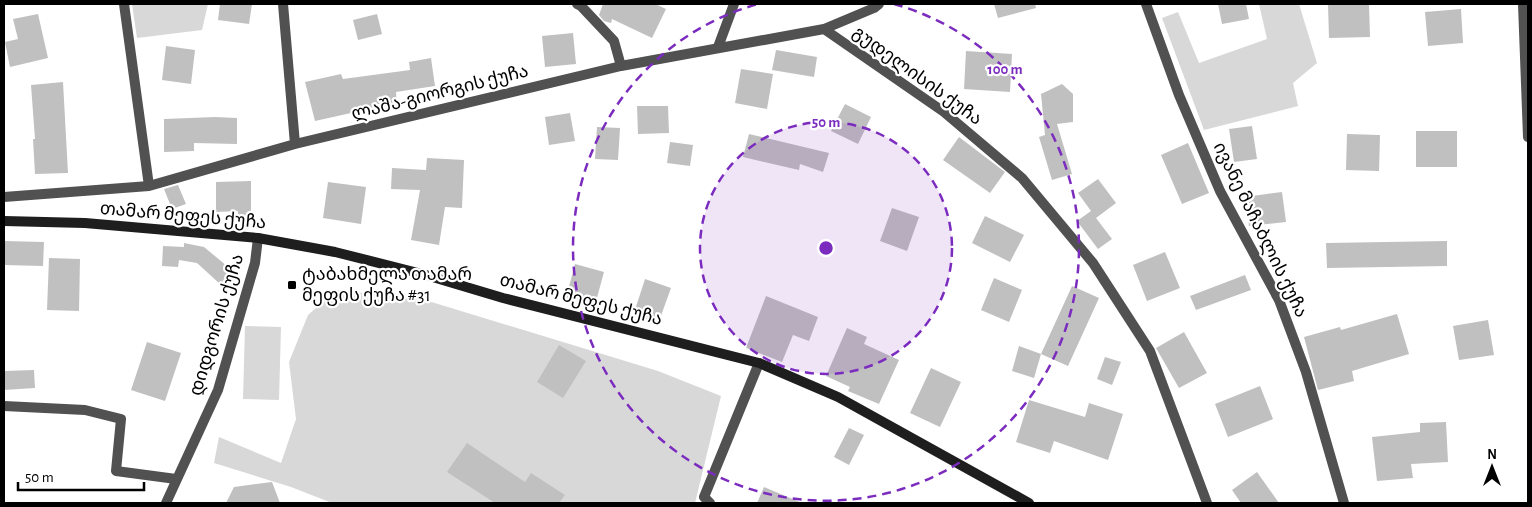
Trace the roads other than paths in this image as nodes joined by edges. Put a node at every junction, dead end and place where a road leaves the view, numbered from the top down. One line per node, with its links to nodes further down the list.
1 (124, 4): 14 (street)
2 (283, 4): 13 (street)
3 (577, 4): 11 (street)
4 (734, 4): 9 (street)
5 (879, 4): 8 (street, ლაშა-გიორგის ქუჩა)
6 (1146, 4): 25 (street, ივანე მაჩაბლის ქუჩა)
7 (1523, 4): 10 (street)
8 (824, 29): 9 (street, ლაშა-გიორგის ქუჩა); 24 (street, გუდელისის ქუჩა)
9 (718, 47): 11 (street, ლაშა-გიორგის ქუჩა)
10 (1527, 53): 12 (street)
11 (621, 66): 13 (street, ლაშა-გიორგის ქუჩა)
12 (1528, 137)
13 (295, 144): 14 (street, ლაშა-გიორგის ქუჩა)
14 (149, 186): 15 (street, ლაშა-გიორგის ქუჩა)
15 (4, 197)
16 (4, 221): 17 (street, თამარ მეფეს ქუჩა)
17 (258, 238): 18 (street, თამარ მეფეს ქუჩა); 20 (street, დიდგორის ქუჩა)
18 (758, 363): 22 (street); 23 (street, თამარ მეფეს ქუჩა)
19 (4, 406): 20 (street)
20 (176, 479): 21 (street, დიდგორის ქუჩა)
21 (166, 503)
22 (710, 503)
23 (1029, 503)
24 (1207, 503)
25 (1344, 503)

